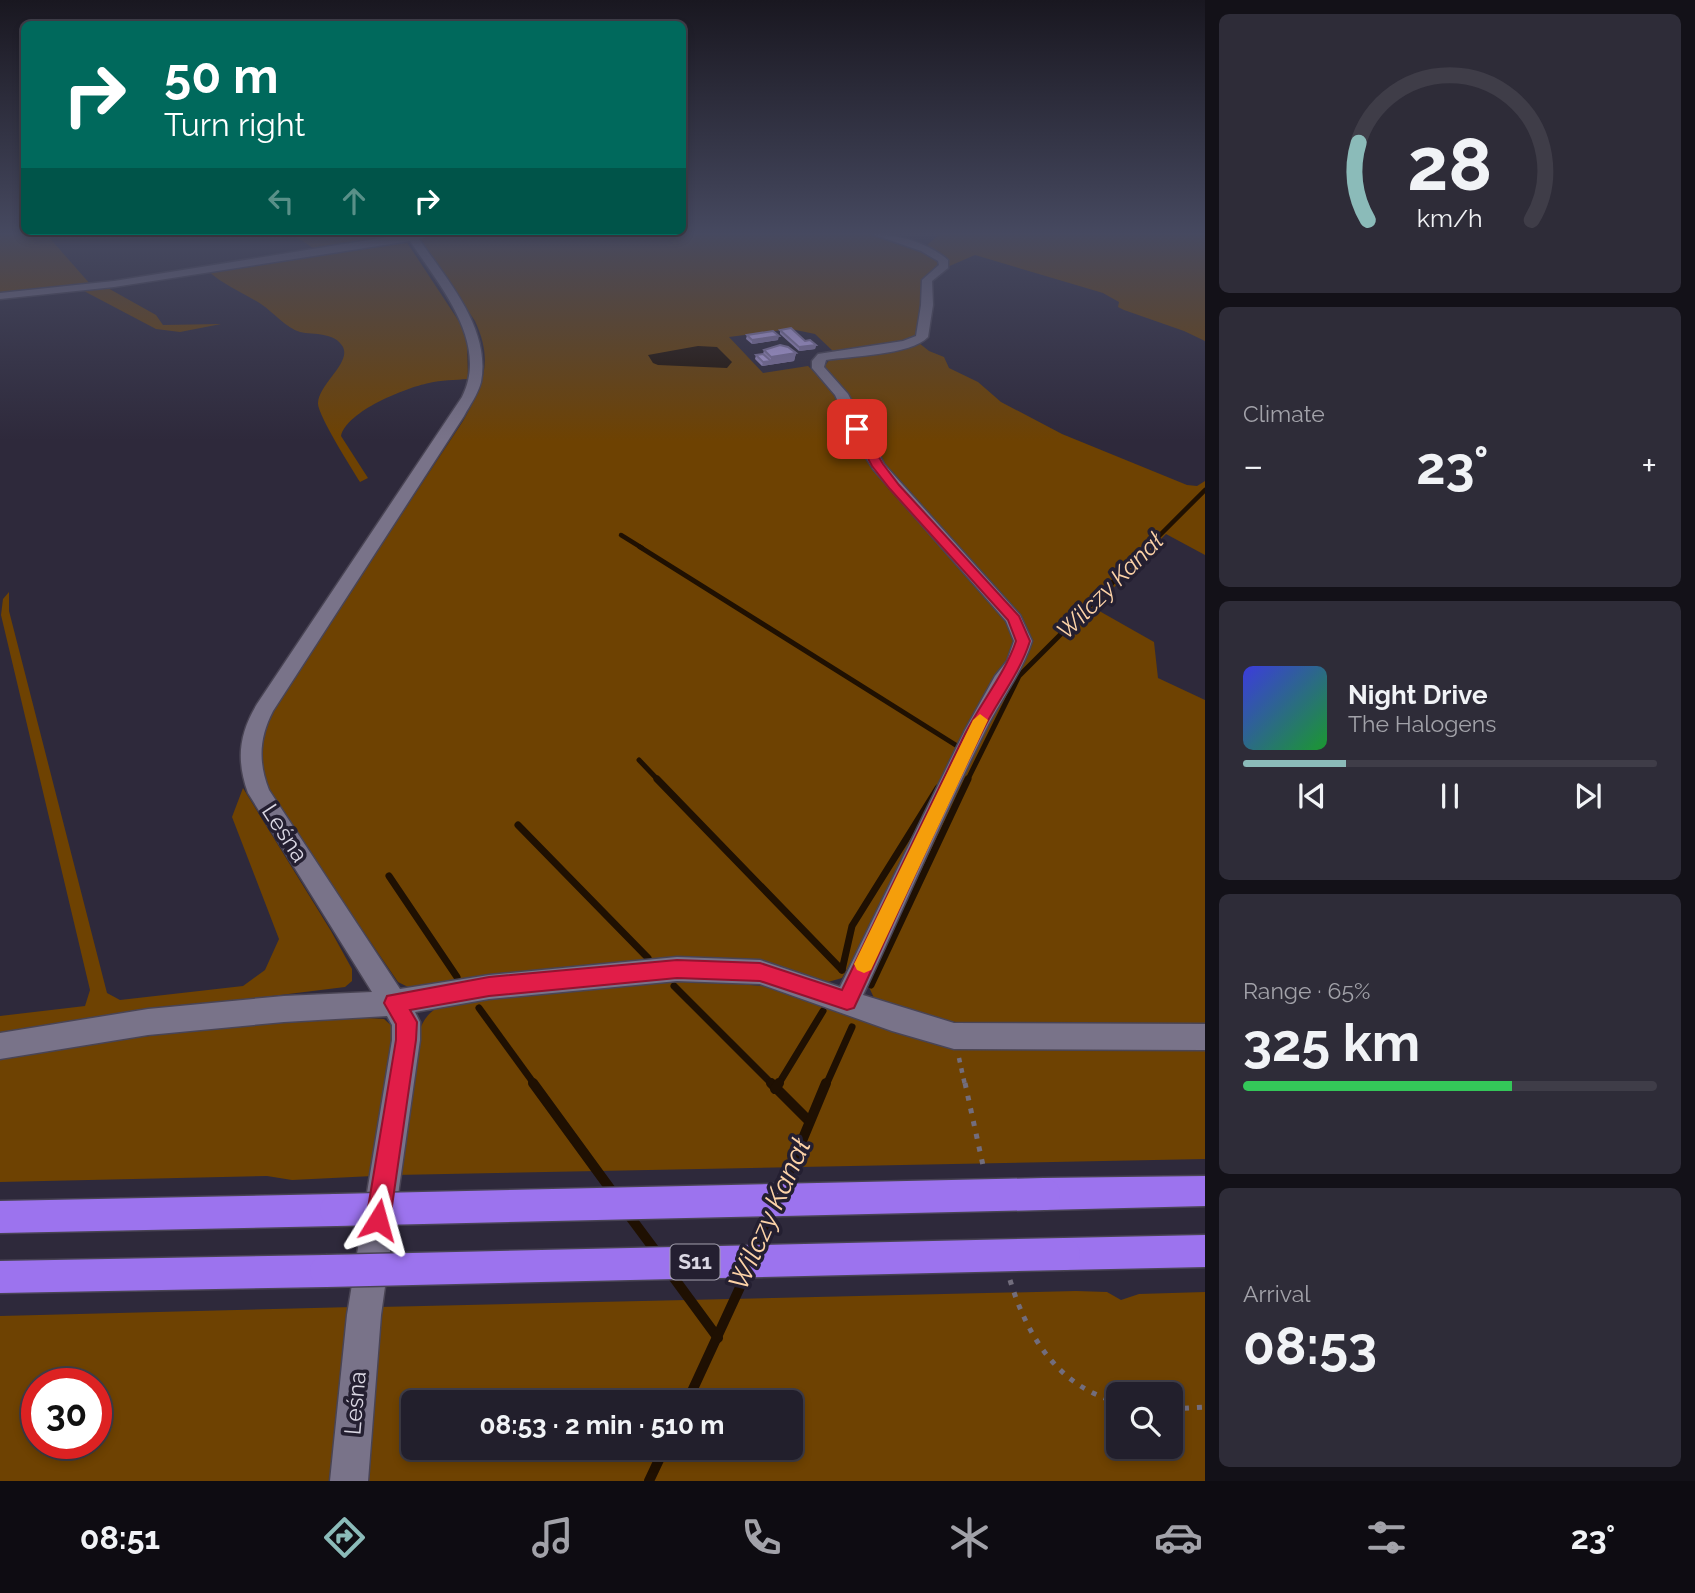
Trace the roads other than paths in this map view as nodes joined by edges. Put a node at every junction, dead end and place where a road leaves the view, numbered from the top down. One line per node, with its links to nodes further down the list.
1 (456, 303): 4 (street, Leśna)
2 (927, 303): 3 (street)
3 (847, 1001): 4 (street); 5 (street)
4 (394, 1003): 6 (street); 11 (street, Leśna)
5 (1205, 1037)
6 (0, 1046)
7 (1205, 1191): 8 (highway, bridge)
8 (0, 1217)
9 (1205, 1251): 10 (highway, S11, bridge)
10 (0, 1277)
11 (349, 1481)

